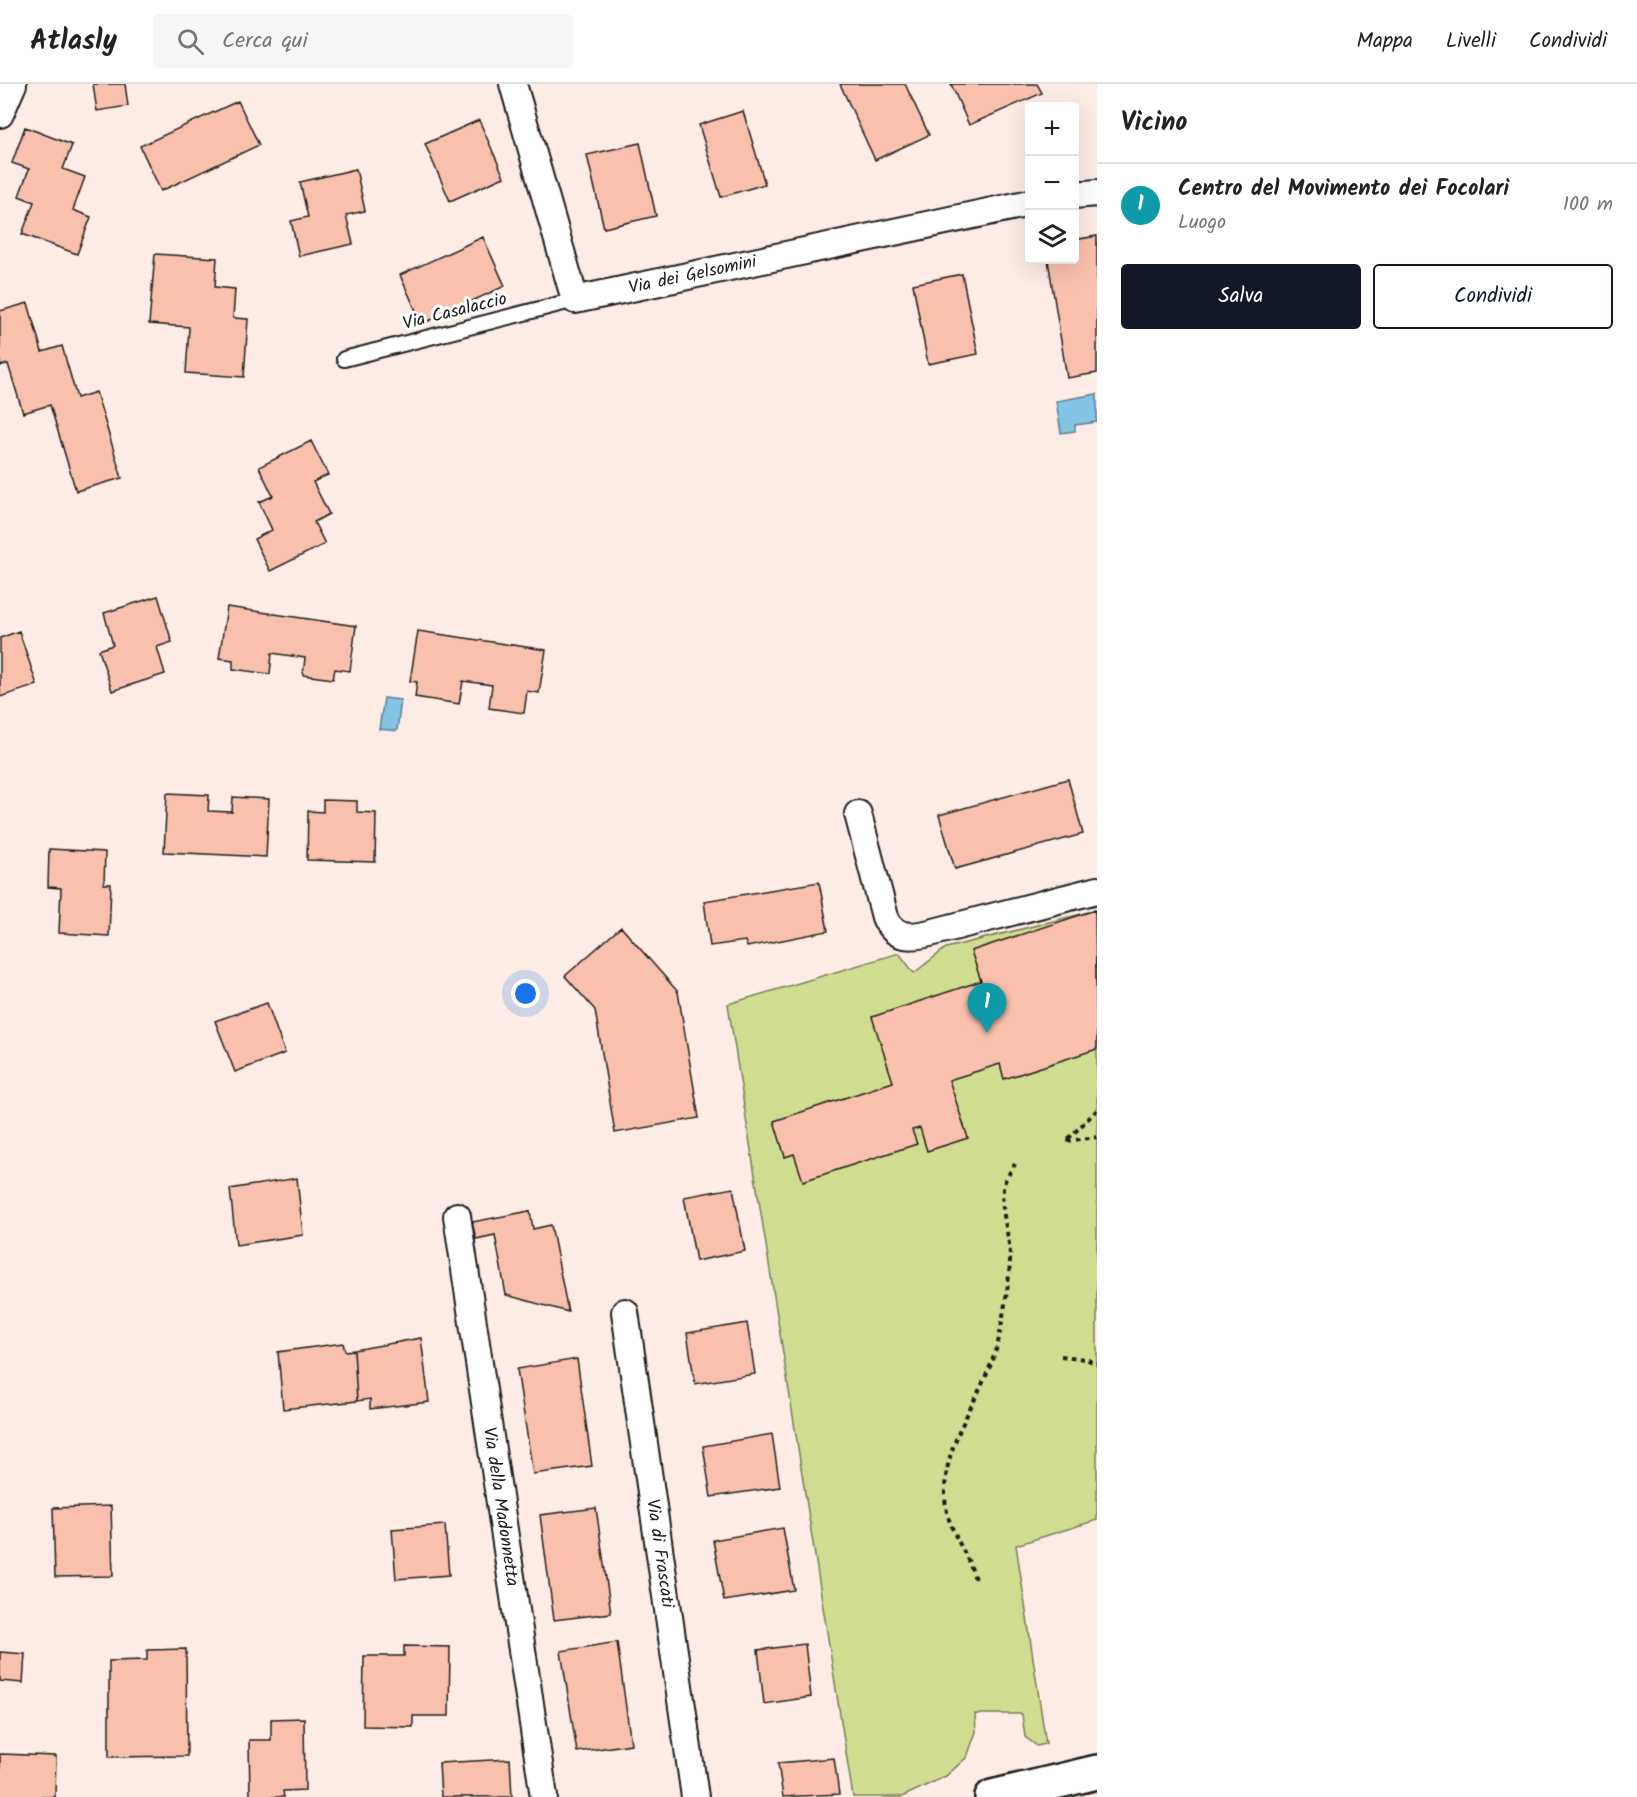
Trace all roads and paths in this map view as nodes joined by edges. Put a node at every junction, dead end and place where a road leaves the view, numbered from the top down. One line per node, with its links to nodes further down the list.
1 (13, 84): 3 (street)
2 (513, 84): 7 (street)
3 (0, 114)
4 (1097, 193): 5 (street)
5 (1079, 195)
6 (1025, 204): 7 (street, Via dei Gelsomini)
7 (575, 300): 8 (lane, Via Casalaccio)
8 (345, 359)
9 (858, 814): 10 (street)
10 (1097, 890)
11 (1097, 1110): 12 (path)
12 (1097, 1137)
13 (1015, 1164): 18 (path)
14 (457, 1216): 20 (street, Via della Madonnetta)
15 (625, 1312): 21 (street, Via di Frascati)
16 (1061, 1356): 17 (path)
17 (1097, 1365)
18 (975, 1579)
19 (1097, 1772): 22 (main road)
20 (544, 1797)
21 (695, 1797)
22 (992, 1797)

